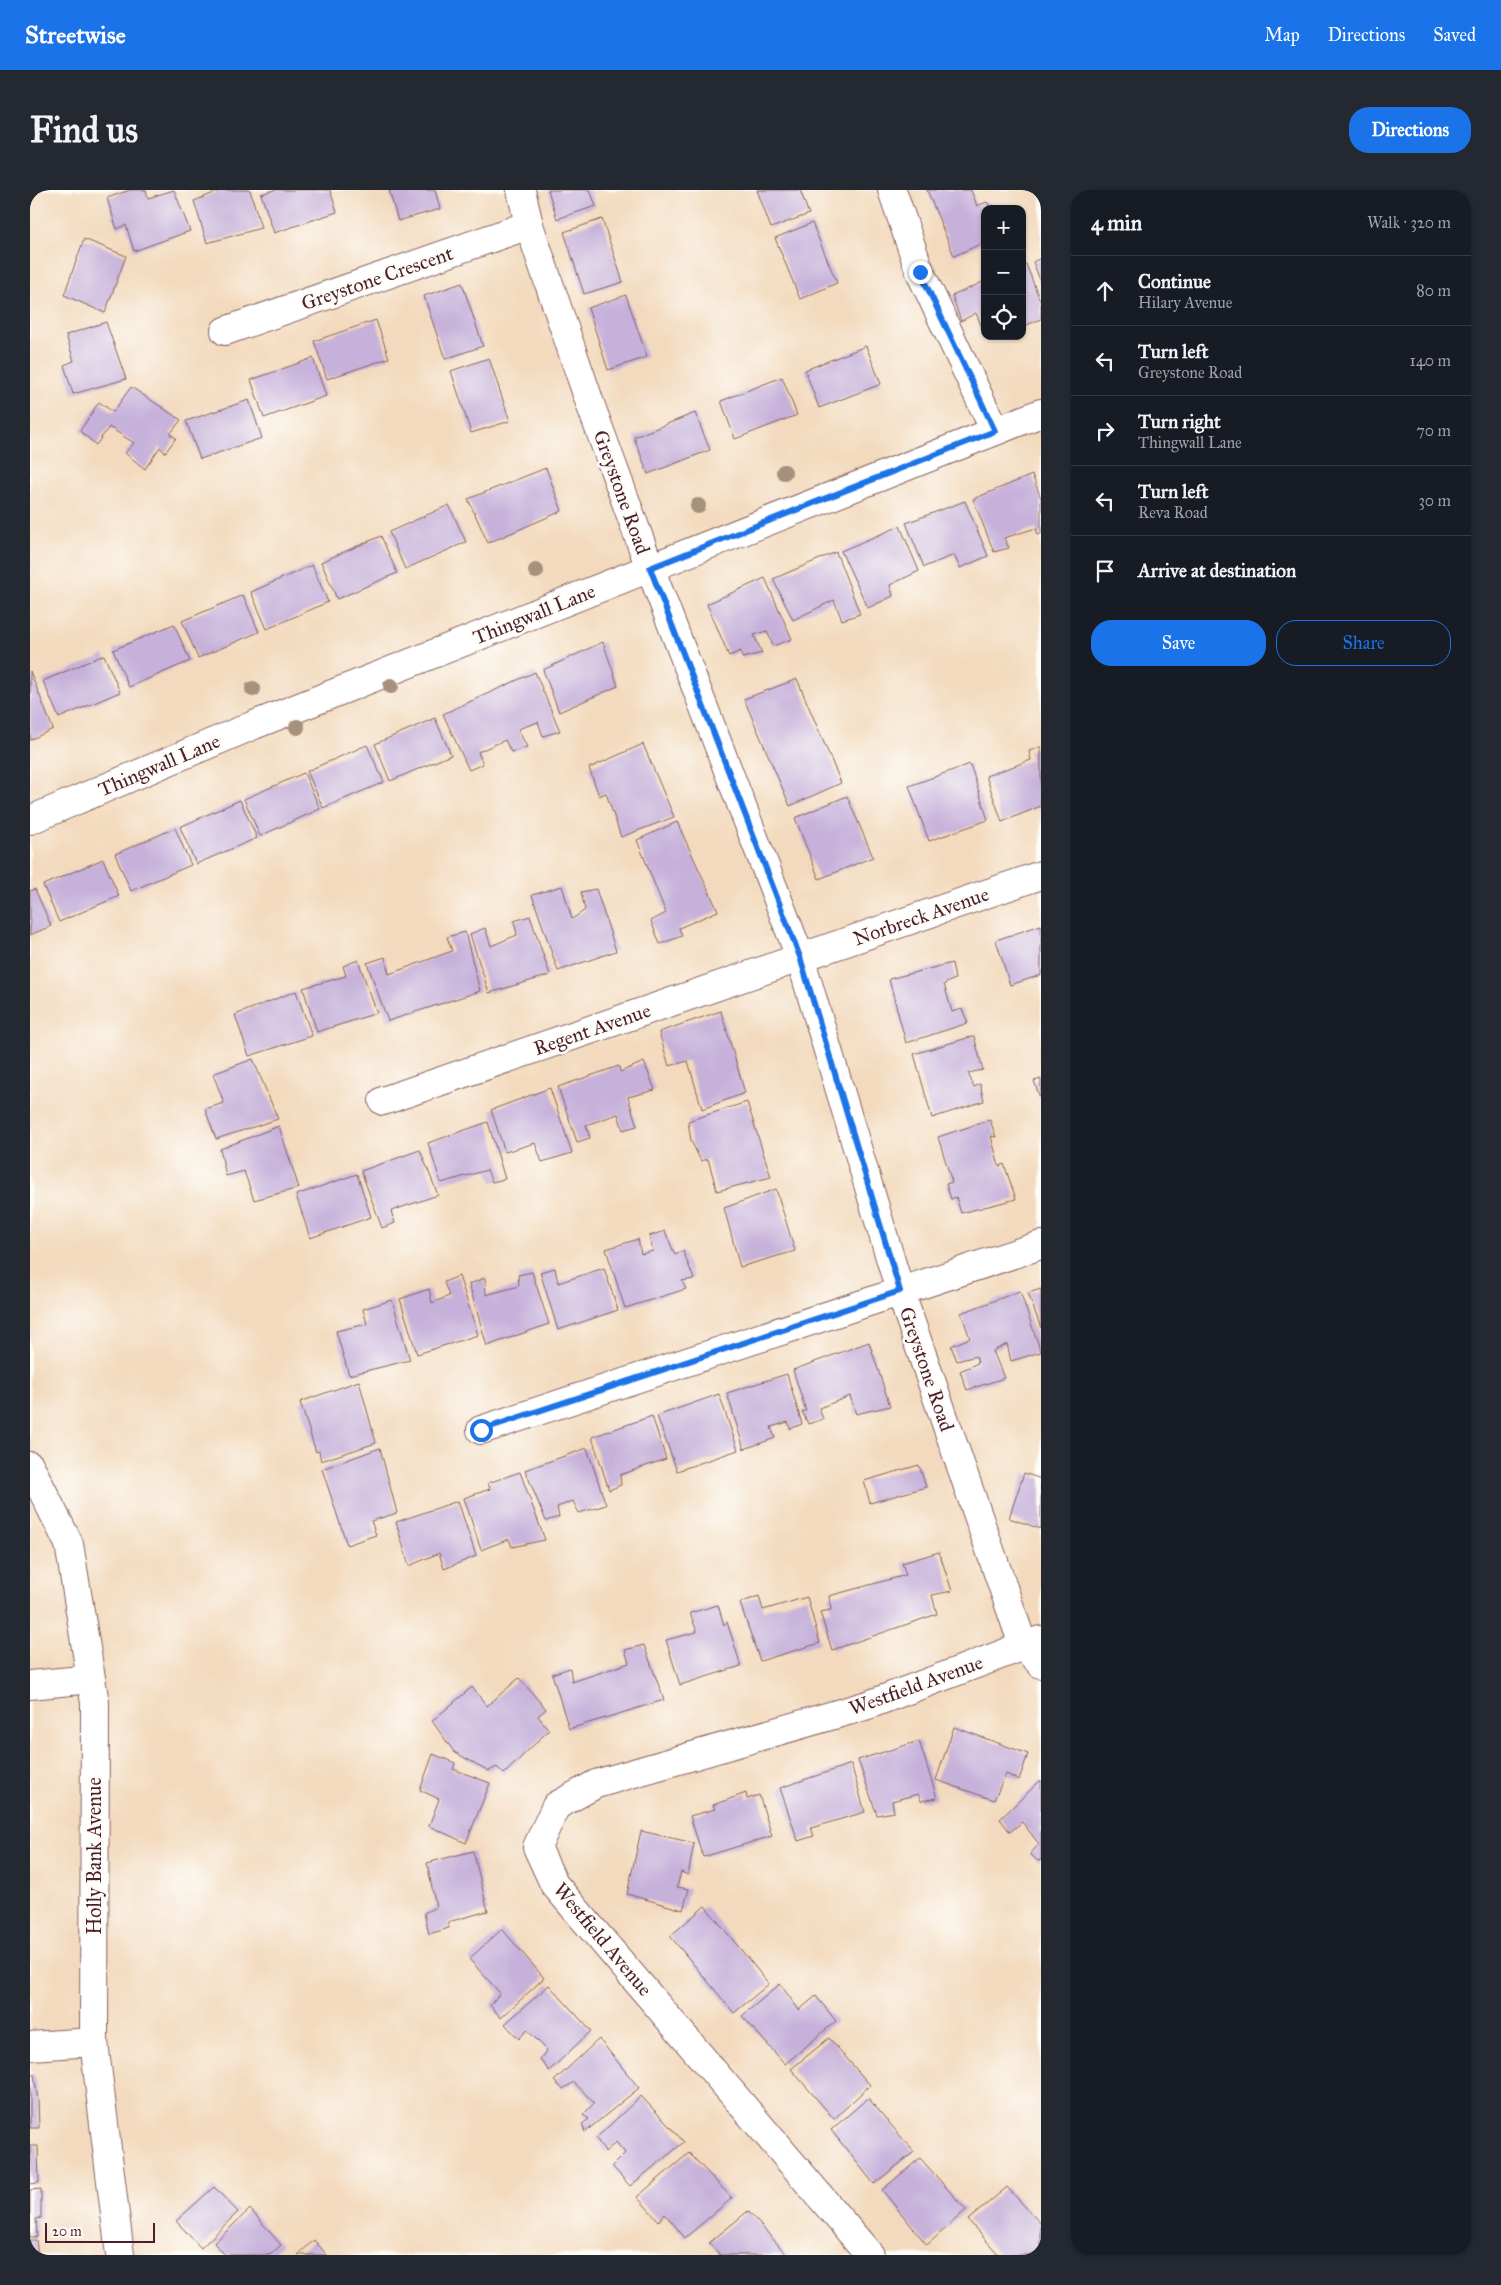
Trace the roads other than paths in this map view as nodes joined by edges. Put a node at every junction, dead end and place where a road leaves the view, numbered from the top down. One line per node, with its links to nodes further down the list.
1 (521, 190): 3 (street, Greystone Road)
2 (892, 190): 6 (street)
3 (529, 225): 4 (street, Greystone Crescent); 7 (street, Greystone Road)
4 (225, 331)
5 (1041, 413): 6 (street, Thingwall Lane)
6 (995, 431): 7 (street, Thingwall Lane)
7 (650, 568): 8 (street, Thingwall Lane); 10 (street, Greystone Road)
8 (30, 820)
9 (1041, 875): 10 (street, Norbreck Avenue)
10 (800, 957): 11 (street, Regent Avenue); 13 (street, Greystone Road)
11 (383, 1101)
12 (1041, 1245): 13 (street)
13 (900, 1291): 14 (street); 16 (street, Greystone Road)
14 (481, 1430)
15 (30, 1466): 18 (street, Holly Bank Avenue)
16 (1032, 1642): 17 (street, Greystone Road); 23 (street, Westfield Avenue)
17 (1041, 1664)
18 (91, 1679): 19 (street); 20 (street, Holly Bank Avenue)
19 (30, 1685)
20 (94, 2042): 21 (street); 22 (street, Holly Bank Avenue)
21 (30, 2046)
22 (120, 2255)
23 (870, 2255)

